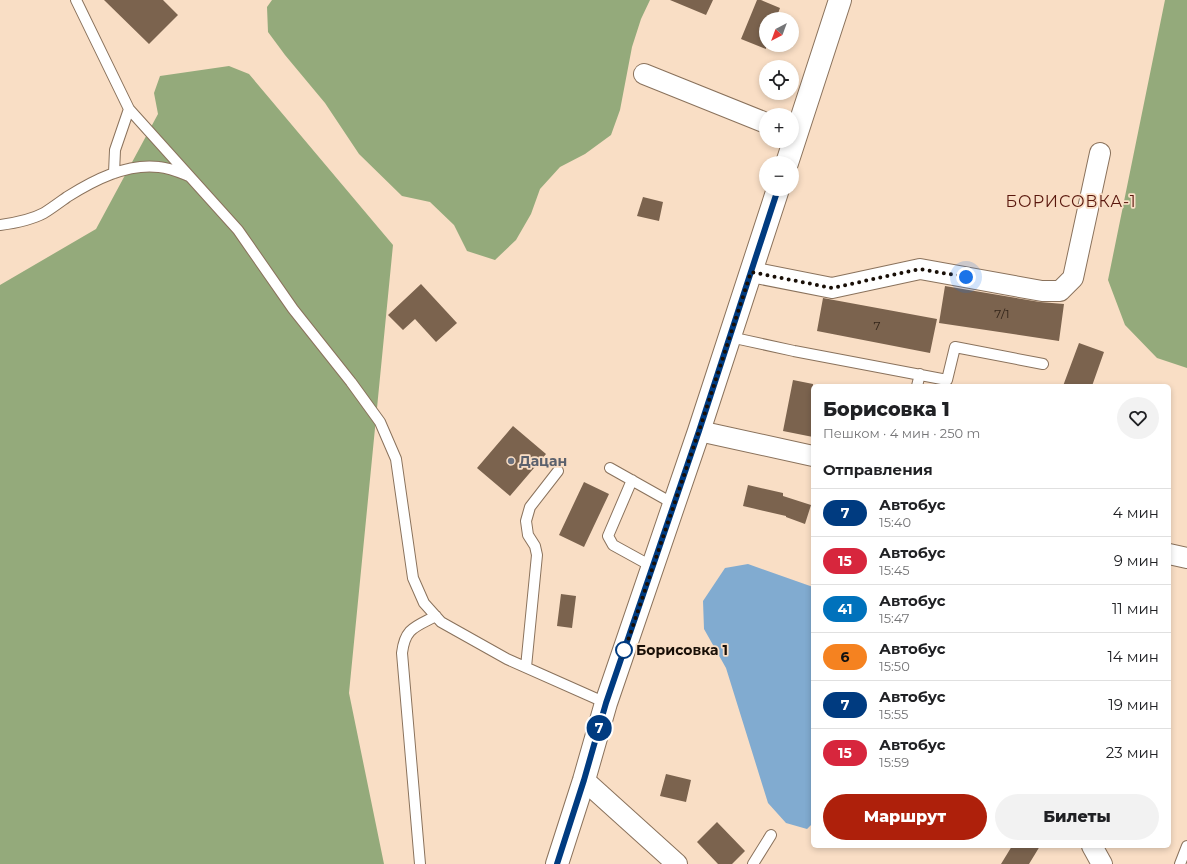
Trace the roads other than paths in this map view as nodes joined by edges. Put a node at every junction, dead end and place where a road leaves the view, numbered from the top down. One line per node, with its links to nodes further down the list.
1 (76, 0): 4 (lane)
2 (840, 0): 5 (main road)
3 (644, 74): 6 (street)
4 (129, 109): 8 (lane); 9 (lane)
5 (799, 119)
6 (759, 120)
7 (1100, 153): 12 (street)
8 (114, 173): 9 (lane); 11 (lane)
9 (191, 177): 26 (lane)
10 (776, 196): 12 (main road)
11 (0, 225)
12 (751, 272): 13 (main road)
13 (730, 337): 15 (lane); 17 (main road)
14 (1043, 364): 15 (lane)
15 (920, 374): 16 (lane)
16 (918, 384)
17 (699, 431): 18 (street); 22 (main road)
18 (811, 456)
19 (610, 468): 21 (lane)
20 (558, 471): 27 (lane)
21 (632, 480): 22 (lane); 25 (lane)
22 (674, 504): 25 (main road)
23 (1171, 554): 24 (street)
24 (1187, 558)
25 (653, 567): 28 (main road)
26 (436, 616): 27 (lane); 33 (lane)
27 (526, 667): 28 (lane)
28 (606, 703): 29 (main road)
29 (584, 780): 34 (main road); 35 (street)
30 (771, 834): 36 (lane)
31 (1187, 846): 38 (lane)
32 (1093, 848): 37 (street)
33 (420, 864)
34 (557, 864)
35 (677, 864)
36 (753, 864)
37 (1102, 864)
38 (1180, 864)

